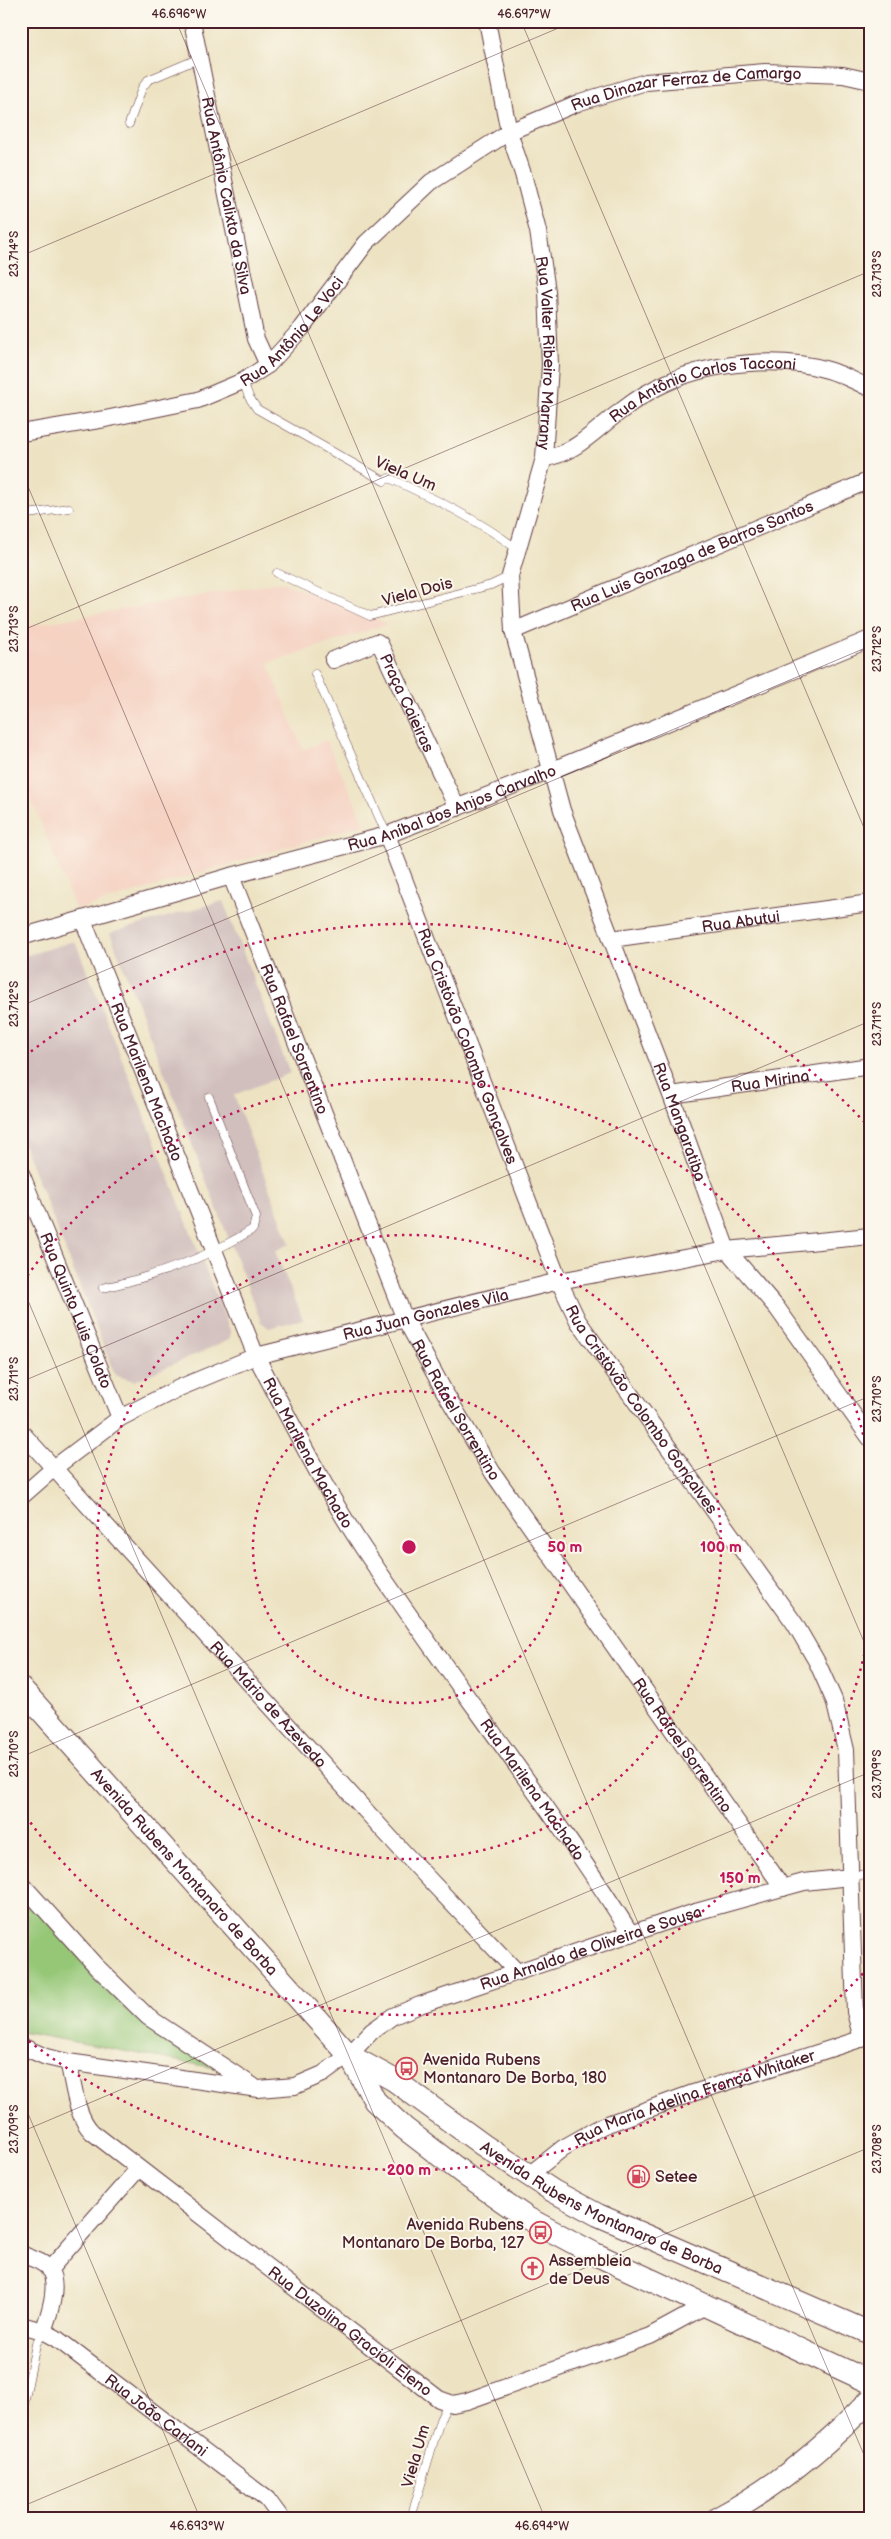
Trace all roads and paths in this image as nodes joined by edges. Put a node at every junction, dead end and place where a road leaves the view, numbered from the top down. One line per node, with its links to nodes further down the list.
1 (192, 21): 3 (street, Rua Antônio Calixto da Silva)
2 (487, 21): 6 (street, Rua Valter Ribeiro Marrany)
3 (200, 58): 5 (lane); 7 (street, Rua Antônio Calixto da Silva)
4 (870, 81): 6 (street, Rua Dinazar Ferraz de Camargo)
5 (129, 124)
6 (509, 132): 7 (street, Rua Antônio Le Voci); 11 (street, Rua Valter Ribeiro Marrany)
7 (268, 366): 8 (street, Rua Antônio Le Voci)
8 (243, 381): 10 (street, Rua Antônio Le Voci); 15 (lane, Viela Um)
9 (870, 388): 11 (street, Rua Antônio Carlos Tacconi)
10 (21, 433)
11 (544, 458): 15 (street, Rua Valter Ribeiro Marrany)
12 (870, 480): 18 (street, Rua Luis Gonzaga de Barros Santos)
13 (69, 508): 14 (lane)
14 (21, 515)
15 (518, 549): 17 (street, Rua Valter Ribeiro Marrany)
16 (277, 572): 17 (lane, Viela Dois)
17 (510, 576): 18 (street, Rua Valter Ribeiro Marrany)
18 (513, 631): 22 (street, Rua Valter Ribeiro Marrany)
19 (870, 640): 22 (street, Rua Aníbal dos Anjos Carvalho)
20 (333, 660): 23 (street, Praça Caieiras)
21 (315, 674): 24 (lane)
22 (550, 771): 23 (street, Rua Aníbal dos Anjos Carvalho); 29 (street, Rua Mangaratiba)
23 (457, 808): 24 (street, Rua Aníbal dos Anjos Carvalho)
24 (387, 835): 25 (street, Rua Aníbal dos Anjos Carvalho); 37 (street, Rua Cristóvão Colombo Gonçalves)
25 (231, 876): 27 (street, Rua Aníbal dos Anjos Carvalho); 39 (street, Rua Rafael Sorrentino)
26 (870, 903): 29 (street, Rua Abutui)
27 (83, 920): 28 (street, Rua Aníbal dos Anjos Carvalho); 36 (street, Rua Marilena Machado)
28 (21, 937)
29 (611, 939): 31 (street, Rua Mangaratiba)
30 (870, 1066): 31 (street, Rua Mirina)
31 (671, 1095): 35 (street, Rua Mangaratiba)
32 (209, 1097): 36 (lane)
33 (21, 1173): 41 (street, Rua Quinto Luis Colato)
34 (870, 1236): 35 (street, Rua Juan Gonzales Vila)
35 (727, 1250): 37 (street, Rua Juan Gonzales Vila); 43 (street, Rua Mangaratiba)
36 (214, 1251): 38 (lane); 40 (street, Rua Marilena Machado)
37 (559, 1281): 39 (street, Rua Juan Gonzales Vila); 48 (street, Rua Cristóvão Colombo Gonçalves)
38 (103, 1288)
39 (404, 1317): 40 (street, Rua Juan Gonzales Vila); 50 (street, Rua Rafael Sorrentino)
40 (256, 1356): 41 (street, Rua Juan Gonzales Vila); 51 (street, Rua Marilena Machado)
41 (120, 1418): 44 (street, Rua Juan Gonzales Vila)
42 (21, 1432): 44 (street, Rua Mário de Azevedo)
43 (870, 1438)
44 (54, 1468): 45 (street, Rua Juan Gonzales Vila); 52 (street, Rua Mário de Azevedo)
45 (21, 1497)
46 (21, 1688): 55 (street, Avenida Rubens Montanaro de Borba)
47 (870, 1874): 48 (lane)
48 (850, 1877): 50 (street, Rua Arnaldo de Oliveira e Sousa); 53 (street, Rua Cristóvão Colombo Gonçalves)
49 (21, 1883): 57 (street)
50 (783, 1888): 51 (street, Rua Arnaldo de Oliveira e Sousa)
51 (631, 1934): 52 (street, Rua Arnaldo de Oliveira e Sousa)
52 (517, 1972): 55 (street, Rua Arnaldo de Oliveira e Sousa)
53 (866, 2038): 59 (street, Rua Maria Adelina França Whitaker)
54 (21, 2046): 56 (street, Rua Arnaldo de Oliveira e Sousa)
55 (349, 2055): 57 (street, Rua Arnaldo de Oliveira e Sousa); 59 (street, Avenida Rubens Montanaro de Borba); 62 (street, Avenida Rubens Montanaro de Borba)
56 (68, 2062): 57 (street, Rua Arnaldo de Oliveira e Sousa); 58 (street, Rua Duzolina Gracioli Eleno)
57 (258, 2089)
58 (138, 2169): 61 (street); 68 (street, Rua Duzolina Gracioli Eleno)
59 (529, 2175): 65 (street, Avenida Rubens Montanaro de Borba)
60 (21, 2254): 61 (street)
61 (50, 2270): 64 (street)
62 (708, 2305): 66 (street, Avenida Rubens Montanaro de Borba); 68 (street, Rua Duzolina Gracioli Eleno)
63 (21, 2325): 64 (street, Rua João Cariani)
64 (43, 2331): 70 (lane); 72 (street, Rua João Cariani)
65 (870, 2333)
66 (870, 2382)
67 (870, 2400): 71 (street)
68 (448, 2403): 73 (lane, Viela Um)
69 (870, 2417): 71 (street)
70 (21, 2418)
71 (848, 2423): 74 (street)
72 (282, 2518)
73 (411, 2518)
74 (718, 2518)

